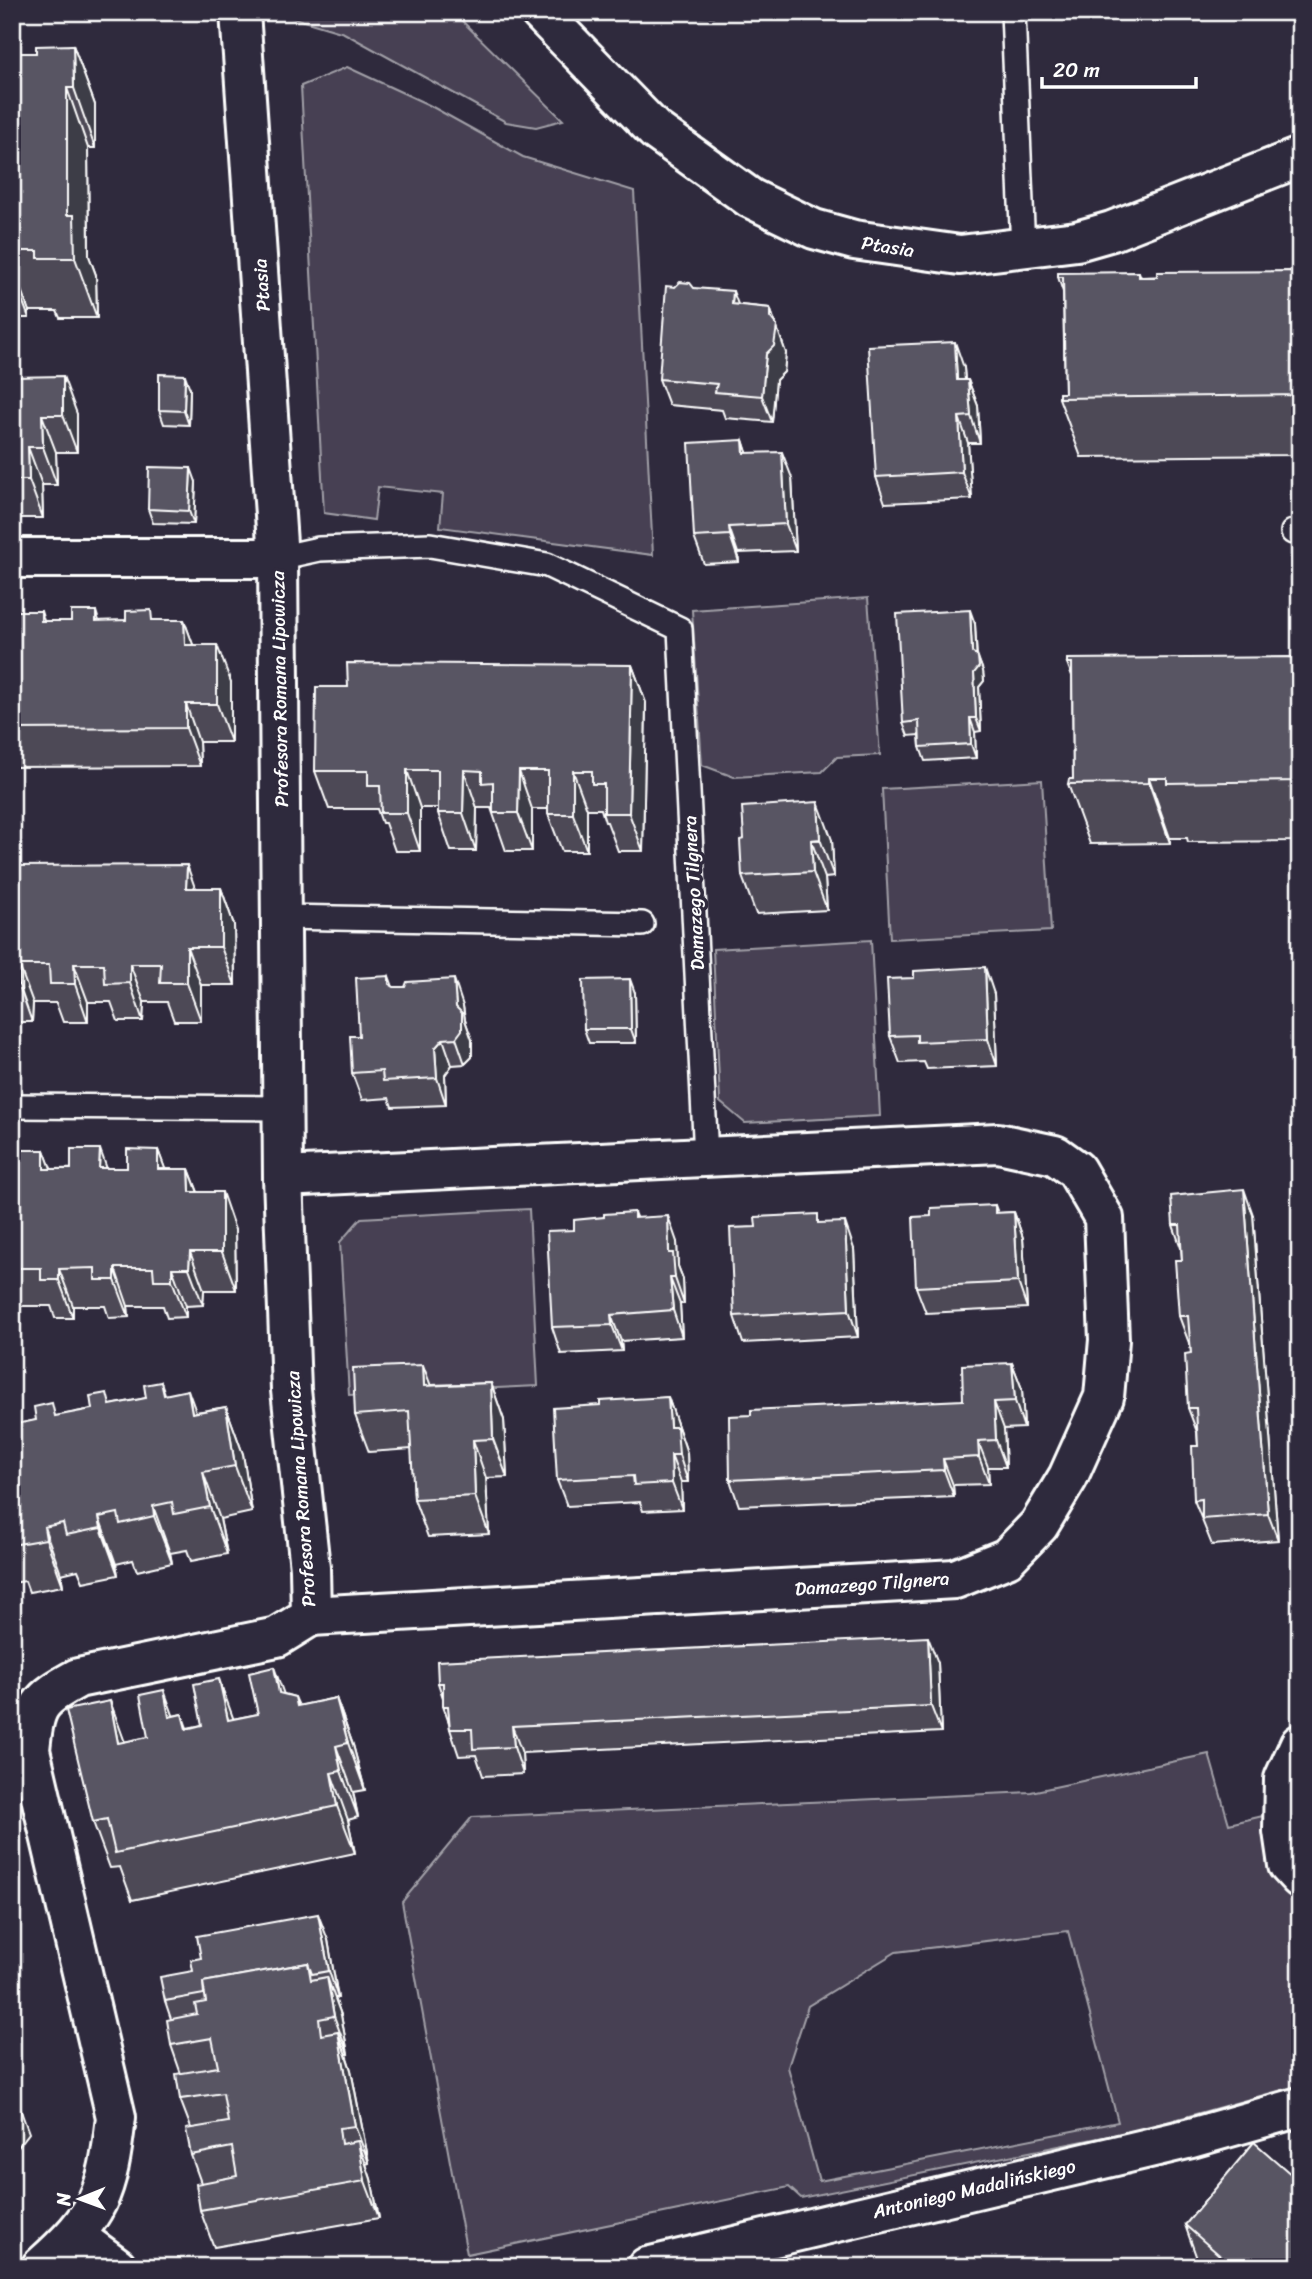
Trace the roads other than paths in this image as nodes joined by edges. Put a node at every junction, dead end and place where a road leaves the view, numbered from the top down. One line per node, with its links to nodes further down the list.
1 (240, 12): 7 (street, Ptasia)
2 (540, 12): 5 (street, Ptasia)
3 (1013, 12): 5 (lane)
4 (1300, 157): 5 (street, Ptasia)
5 (1023, 250)
6 (12, 558): 7 (street, Profesora Romana Lipowicza)
7 (278, 558): 8 (street, Profesora Romana Lipowicza); 12 (lane, Damazego Tilgnera)
8 (282, 917): 9 (lane); 11 (street, Profesora Romana Lipowicza)
9 (642, 924)
10 (12, 1105): 11 (lane)
11 (281, 1108): 13 (street, Profesora Romana Lipowicza)
12 (706, 1157): 13 (street, Damazego Tilgnera); 14 (street, Damazego Tilgnera)
13 (284, 1177): 14 (street, Profesora Romana Lipowicza)
14 (311, 1616): 18 (street, Profesora Romana Lipowicza)
15 (1300, 1744): 16 (street)
16 (1300, 1878)
17 (1300, 2107): 21 (street, Antoniego Madalińskiego)
18 (75, 2236): 19 (street, Profesora Romana Lipowicza); 20 (street)
19 (41, 2267)
20 (117, 2267)
21 (647, 2267)

